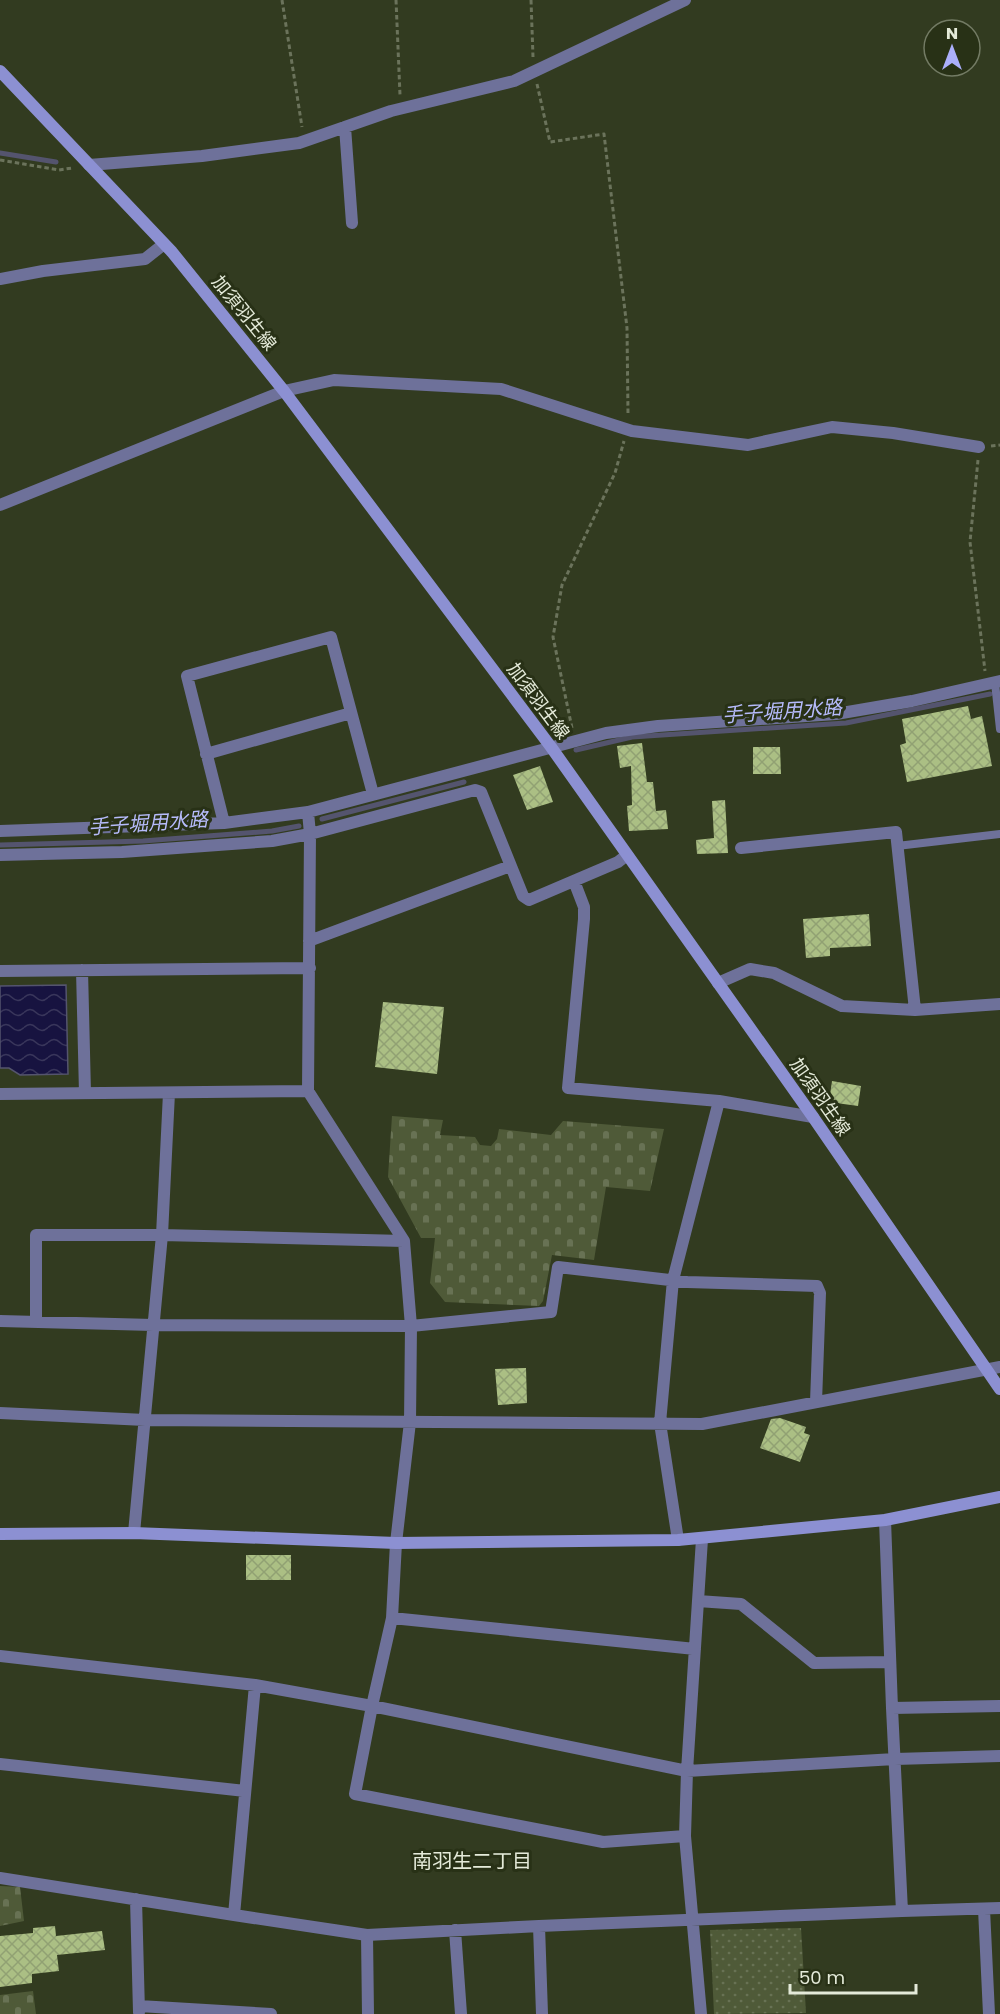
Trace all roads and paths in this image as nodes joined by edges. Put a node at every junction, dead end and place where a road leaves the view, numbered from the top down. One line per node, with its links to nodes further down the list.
1 (282, 0): 9 (path)
2 (396, 0): 7 (path)
3 (531, 0): 6 (path)
4 (685, 0): 6 (street)
5 (0, 71): 11 (main road, 加須羽生線)
6 (534, 72): 7 (street); 16 (path)
7 (401, 109): 8 (street)
8 (345, 127): 9 (street); 12 (street)
9 (304, 141): 11 (street)
10 (0, 160): 11 (path)
11 (89, 165): 13 (main road, 加須羽生線)
12 (352, 223)
13 (164, 244): 14 (street); 15 (main road, 加須羽生線)
14 (0, 279)
15 (284, 391): 16 (street); 19 (street); 24 (main road, 加須羽生線)
16 (628, 430): 18 (street); 23 (path)
17 (1000, 446): 18 (path)
18 (979, 447): 20 (path)
19 (0, 505)
20 (994, 683): 22 (lane); 23 (street)
21 (351, 713): 25 (street); 25 (street); 26 (street)
22 (1000, 729)
23 (575, 741): 24 (street)
24 (551, 747): 26 (street); 35 (main road, 加須羽生線)
25 (206, 753): 28 (street)
26 (373, 794): 27 (street)
27 (308, 812): 28 (street); 30 (street)
28 (224, 823): 29 (street)
29 (0, 831)
30 (310, 834): 34 (street); 36 (street); 38 (street)
31 (1000, 834): 32 (lane)
32 (897, 846): 33 (street); 44 (street)
33 (741, 848)
34 (0, 855)
35 (627, 855): 37 (street); 42 (main road, 加須羽生線)
36 (510, 866): 37 (street); 38 (street)
37 (574, 881): 49 (street)
38 (309, 941): 39 (street)
39 (310, 968): 40 (street); 45 (street)
40 (82, 970): 41 (street); 46 (street)
41 (0, 971)
42 (718, 983): 44 (street); 50 (main road, 加須羽生線)
43 (1000, 1004): 44 (street)
44 (915, 1010)
45 (308, 1091): 47 (street); 52 (street)
46 (85, 1093): 47 (street); 48 (street)
47 (169, 1093): 51 (street)
48 (0, 1094)
49 (719, 1101): 50 (street); 53 (street)
50 (813, 1117): 58 (main road, 加須羽生線)
51 (162, 1235): 52 (street); 55 (street); 56 (street)
52 (404, 1241): 57 (street)
53 (673, 1280): 57 (street); 60 (street); 64 (street)
54 (0, 1321): 55 (street)
55 (36, 1322): 56 (street)
56 (153, 1325): 57 (street); 62 (street)
57 (411, 1326): 63 (street)
58 (994, 1369): 59 (main road, 加須羽生線); 60 (street)
59 (1000, 1389)
60 (816, 1402): 64 (street)
61 (0, 1413): 62 (street)
62 (145, 1420): 63 (street); 67 (street)
63 (410, 1422): 64 (street); 71 (street)
64 (660, 1423): 70 (street)
65 (1000, 1497): 66 (main road)
66 (885, 1520): 69 (main road); 76 (street)
67 (134, 1533): 68 (main road); 71 (main road)
68 (0, 1534)
69 (702, 1539): 70 (main road); 72 (street)
70 (678, 1540): 71 (main road)
71 (396, 1543): 73 (street)
72 (698, 1601): 74 (street); 76 (street)
73 (393, 1618): 74 (street); 78 (street)
74 (695, 1649): 84 (street)
75 (0, 1656): 77 (street)
76 (890, 1662): 80 (street)
77 (255, 1685): 78 (street); 85 (street)
78 (372, 1706): 84 (street); 86 (street)
79 (1000, 1706): 80 (street)
80 (892, 1708): 82 (street)
81 (1000, 1756): 82 (street)
82 (895, 1759): 84 (street); 91 (street)
83 (0, 1764): 85 (street)
84 (687, 1771): 86 (street)
85 (245, 1791): 92 (street)
86 (685, 1836): 93 (street)
87 (0, 1878): 88 (street)
88 (136, 1899): 92 (street); 97 (street)
89 (1000, 1908): 90 (street)
90 (984, 1909): 91 (street); 103 (street)
91 (902, 1911): 93 (street)
92 (234, 1915): 96 (street)
93 (693, 1919): 94 (street); 102 (street)
94 (539, 1926): 95 (street); 101 (street)
95 (455, 1930): 96 (street); 100 (street)
96 (366, 1935): 99 (street)
97 (139, 2010): 98 (street)
98 (271, 2014)
99 (368, 2014)
100 (461, 2014)
101 (542, 2014)
102 (700, 2014)
103 (989, 2014)

